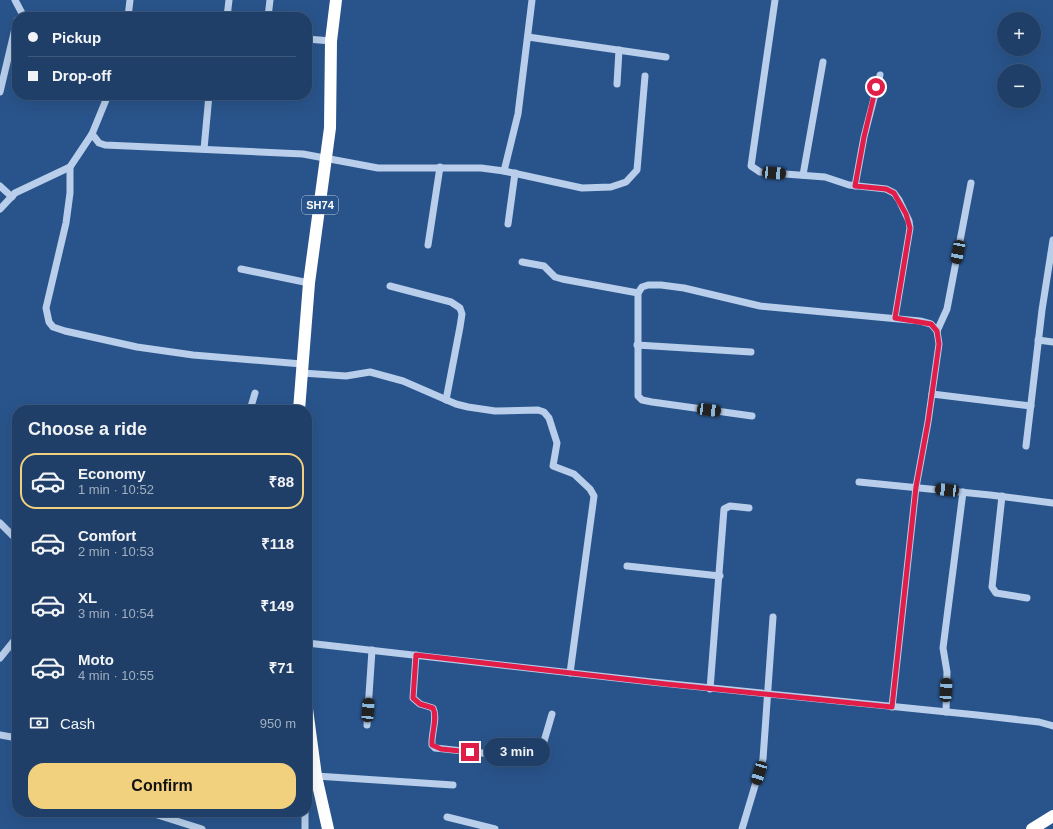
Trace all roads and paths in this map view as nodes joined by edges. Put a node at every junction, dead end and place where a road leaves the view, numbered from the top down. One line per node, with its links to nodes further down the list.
1 (15, 0): 8 (street)
2 (130, 0): 9 (street)
3 (229, 0): 10 (street)
4 (270, 0): 11 (street)
5 (336, 0): 14 (highway, SH74)
6 (532, 0): 12 (street)
7 (775, 0): 32 (street)
8 (19, 12)
9 (129, 12)
10 (228, 12)
11 (269, 12)
12 (528, 37): 16 (street); 30 (street)
13 (312, 39): 14 (street)
14 (331, 41): 27 (highway, SH74)
15 (12, 47): 22 (street)
16 (619, 50): 17 (street); 21 (street)
17 (666, 57)
18 (823, 62): 32 (street)
19 (880, 75): 35 (street)
20 (645, 76): 31 (street)
21 (617, 84)
22 (0, 92)
23 (106, 100): 25 (street)
24 (209, 100): 26 (street)
25 (92, 134): 26 (street); 28 (street)
26 (204, 149): 27 (street)
27 (327, 158): 29 (street); 43 (highway, SH74)
28 (70, 167): 36 (street); 52 (street)
29 (440, 167): 30 (street); 40 (street)
30 (504, 171): 31 (street)
31 (515, 173): 38 (street)
32 (803, 175): 35 (street)
33 (971, 183): 47 (street)
34 (0, 186): 36 (street)
35 (855, 186): 46 (street)
36 (12, 197): 37 (street)
37 (0, 209)
38 (508, 224)
39 (1053, 240): 48 (street)
40 (428, 245)
41 (522, 262): 45 (street)
42 (241, 269): 43 (street)
43 (309, 283): 52 (highway, SH74)
44 (390, 286): 55 (street)
45 (638, 293): 46 (street); 50 (street)
46 (895, 318): 47 (street)
47 (937, 331): 54 (street)
48 (1038, 340): 49 (street); 58 (street)
49 (1053, 342)
50 (637, 345): 51 (street); 59 (street)
51 (751, 352)
52 (302, 368): 55 (street); 57 (highway, SH74)
53 (255, 393): 56 (street)
54 (932, 394): 58 (street); 62 (street)
55 (446, 400): 78 (street)
56 (251, 405)
57 (299, 405)
58 (1031, 406): 60 (street)
59 (752, 416)
60 (1026, 446)
61 (859, 482): 62 (street)
62 (916, 487): 63 (street); 81 (street)
63 (963, 492): 64 (street); 82 (street)
64 (1002, 496): 65 (street); 71 (street)
65 (1053, 503)
66 (748, 508): 70 (street)
67 (0, 523): 68 (street)
68 (12, 535)
69 (627, 566): 70 (street)
70 (720, 576): 79 (street)
71 (1027, 598)
72 (773, 617): 80 (street)
73 (12, 643): 77 (street)
74 (312, 644): 75 (street)
75 (372, 650): 76 (street); 84 (street)
76 (416, 655): 78 (street); 83 (street)
77 (0, 658)
78 (570, 673): 79 (street)
79 (710, 689): 80 (street)
80 (767, 695): 81 (street); 98 (street)
81 (892, 707): 82 (street)
82 (946, 712): 85 (street)
83 (552, 714)
84 (367, 725)
85 (1053, 726)
86 (0, 735): 87 (street)
87 (12, 737)
88 (312, 777): 89 (street); 96 (highway)
89 (453, 785)
90 (1053, 816): 99 (highway)
91 (164, 817): 94 (street)
92 (305, 817): 95 (street)
93 (447, 817): 97 (street)
94 (202, 829)
95 (305, 829)
96 (328, 829)
97 (495, 829)
98 (742, 829)
99 (1032, 829)

